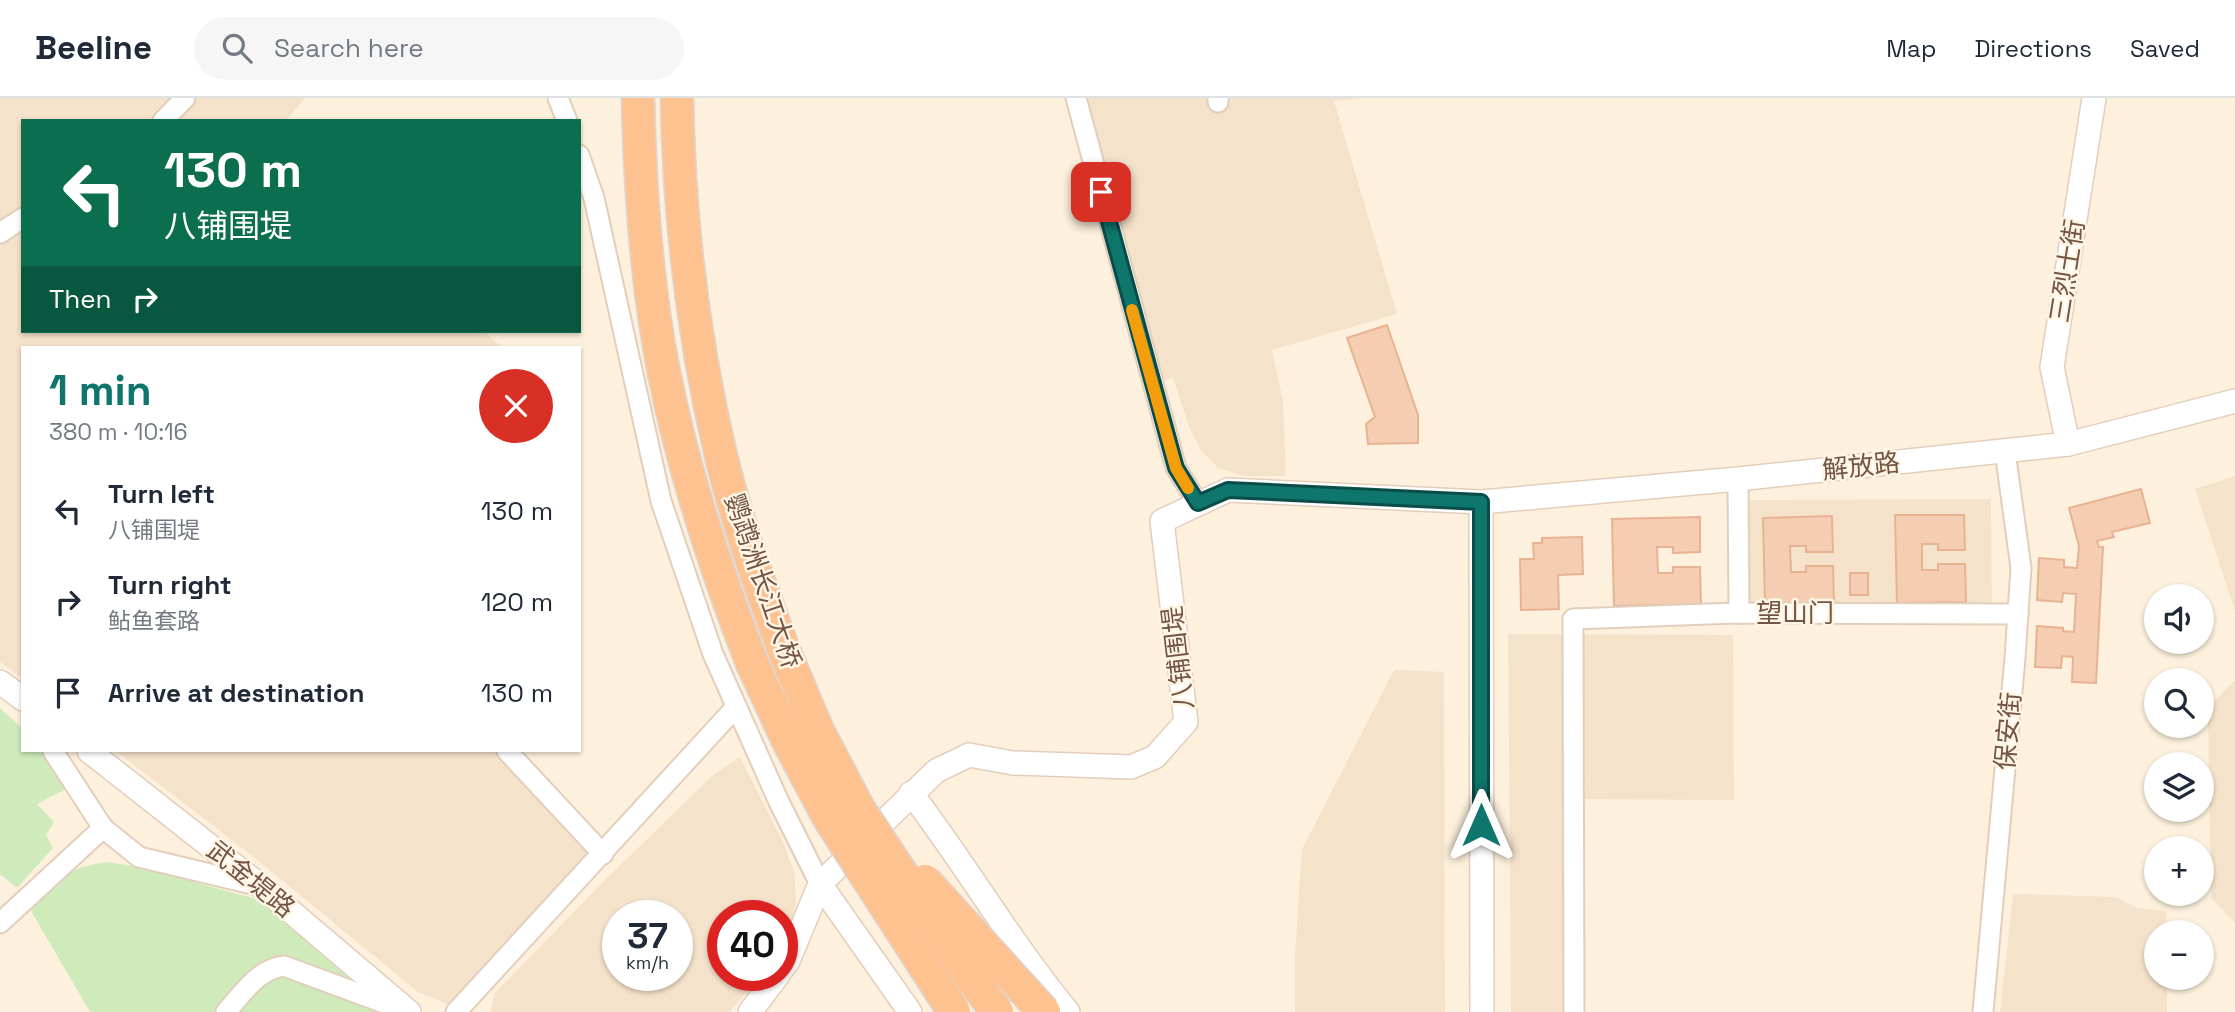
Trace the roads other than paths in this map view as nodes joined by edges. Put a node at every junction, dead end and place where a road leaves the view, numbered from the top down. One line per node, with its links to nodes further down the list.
1 (185, 98): 7 (street)
2 (558, 98): 8 (street)
3 (638, 98): 27 (highway, 鹦鹉洲长江大桥, bridge)
4 (677, 98): 25 (highway, 鹦鹉洲长江大桥, bridge)
5 (1076, 98): 17 (street)
6 (2094, 98): 13 (street, 三烈士街)
7 (165, 119)
8 (566, 119)
9 (582, 162): 20 (street)
10 (21, 219): 11 (street)
11 (0, 233)
12 (2235, 401): 13 (street, 解放路)
13 (2068, 444): 14 (street, 解放路)
14 (2005, 451): 15 (street, 解放路); 19 (street, 保安街)
15 (1738, 479): 16 (street, 解放路); 18 (street)
16 (1481, 502): 17 (street, 八铺围堤); 44 (street)
17 (1198, 503): 24 (street, 八铺围堤)
18 (1739, 613): 19 (street, 望山门); 45 (street, 望山门)
19 (2018, 614): 46 (street, 保安街)
20 (736, 707): 28 (street); 29 (street)
21 (54, 752): 26 (street)
22 (90, 752): 30 (street, 武金堤路)
23 (508, 752): 28 (street)
24 (911, 793): 29 (street, 八铺围堤); 43 (street)
25 (859, 809): 41 (highway, 鹦鹉洲长江大桥, bridge); 42 (highway, bridge)
26 (103, 828): 30 (street); 31 (street)
27 (849, 852): 39 (highway, bridge); 40 (highway, 鹦鹉洲长江大桥, bridge)
28 (603, 854): 36 (street)
29 (820, 884): 32 (street, 八铺围堤); 38 (street)
30 (262, 887): 35 (street, 武金堤路)
31 (0, 923)
32 (798, 939)
33 (766, 991): 37 (street)
34 (226, 1012): 35 (street)
35 (408, 1012)
36 (456, 1012)
37 (750, 1012)
38 (910, 1012)
39 (933, 1012)
40 (954, 1012)
41 (998, 1012)
42 (1044, 1012)
43 (1068, 1012)
44 (1482, 1012)
45 (1574, 1012)
46 (1983, 1012)

